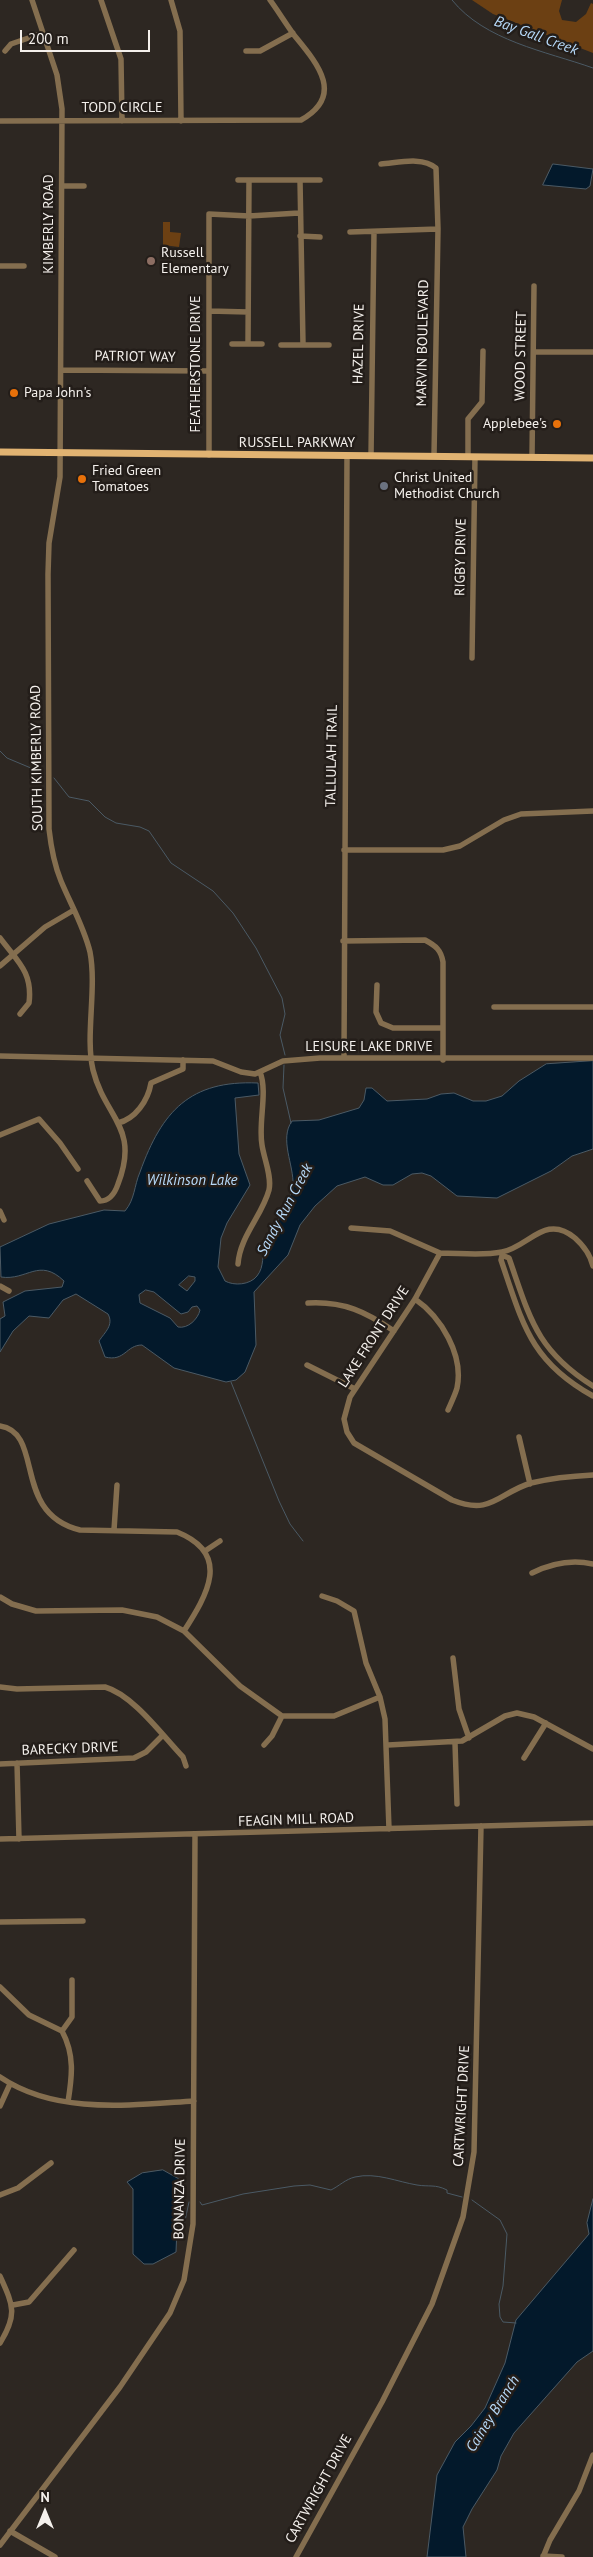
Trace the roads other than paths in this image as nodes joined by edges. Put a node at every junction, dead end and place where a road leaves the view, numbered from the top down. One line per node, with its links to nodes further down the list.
1 (32, 0): 5 (street, KIMBERLY ROAD)
2 (101, 0): 11 (street)
3 (171, 0): 12 (street, TODD CIRCLE)
4 (270, 0): 6 (street)
5 (43, 33): 8 (street); 10 (street, KIMBERLY ROAD)
6 (293, 33): 7 (street); 12 (street)
7 (246, 51)
8 (4, 52)
9 (0, 121): 10 (street, TODD CIRCLE)
10 (62, 121): 11 (street, TODD CIRCLE); 18 (street, KIMBERLY ROAD)
11 (122, 121): 12 (street, TODD CIRCLE)
12 (180, 121)
13 (381, 164): 22 (street, MARVIN BOULEVARD)
14 (238, 180): 17 (street)
15 (300, 180): 16 (street); 17 (street); 20 (street)
16 (320, 180)
17 (249, 181): 21 (street)
18 (62, 186): 19 (street); 41 (street, KIMBERLY ROAD)
19 (84, 186)
20 (299, 213): 21 (street); 25 (street)
21 (249, 216): 30 (street, FEATHERSTONE DRIVE); 31 (street)
22 (438, 229): 24 (street); 48 (street, MARVIN BOULEVARD)
23 (350, 232): 24 (street)
24 (374, 232): 47 (street, HAZEL DRIVE)
25 (300, 236): 26 (street); 35 (street)
26 (320, 236)
27 (0, 266): 28 (street)
28 (24, 266)
29 (534, 286): 39 (street, WOOD STREET)
30 (209, 311): 31 (street); 42 (street, FEATHERSTONE DRIVE)
31 (248, 312): 33 (street)
32 (232, 344): 33 (street)
33 (248, 344): 34 (street)
34 (262, 344)
35 (303, 344): 36 (street); 37 (street)
36 (281, 345)
37 (329, 345)
38 (483, 351): 49 (street, RIGBY DRIVE)
39 (535, 352): 40 (street); 50 (street, WOOD STREET)
40 (593, 352)
41 (62, 370): 42 (street, PATRIOT WAY); 44 (street, KIMBERLY ROAD)
42 (209, 370): 45 (street, FEATHERSTONE DRIVE)
43 (0, 452): 44 (main road, RUSSELL PARKWAY)
44 (60, 452): 45 (main road, RUSSELL PARKWAY); 55 (street, SOUTH KIMBERLY ROAD)
45 (209, 455): 46 (main road, RUSSELL PARKWAY)
46 (347, 456): 47 (main road, RUSSELL PARKWAY); 54 (street, TALLULAH TRAIL)
47 (371, 456): 48 (main road, RUSSELL PARKWAY)
48 (434, 456): 49 (main road, RUSSELL PARKWAY)
49 (471, 457): 50 (main road, RUSSELL PARKWAY); 52 (street, RIGBY DRIVE)
50 (532, 457): 51 (main road, RUSSELL PARKWAY)
51 (593, 458)
52 (472, 658)
53 (593, 811): 54 (street)
54 (344, 850): 57 (street, TALLULAH TRAIL)
55 (74, 910): 58 (street); 66 (street, SOUTH KIMBERLY ROAD)
56 (0, 938): 58 (street)
57 (343, 941): 64 (street); 67 (street, TALLULAH TRAIL)
58 (13, 955): 59 (street); 63 (street)
59 (0, 966)
60 (377, 985): 64 (street)
61 (494, 1007): 62 (street)
62 (593, 1007)
63 (20, 1014)
64 (443, 1028): 70 (street)
65 (0, 1056): 66 (street)
66 (92, 1057): 69 (street); 72 (street, SOUTH KIMBERLY ROAD)
67 (344, 1057): 70 (street, LEISURE LAKE DRIVE); 71 (street, LEISURE LAKE DRIVE)
68 (593, 1058): 70 (street, LEISURE LAKE DRIVE)
69 (183, 1060): 71 (street); 72 (street)
70 (443, 1060)
71 (260, 1072): 81 (street)
72 (118, 1123): 75 (street, SOUTH KIMBERLY ROAD)
73 (0, 1136): 74 (street)
74 (78, 1169)
75 (88, 1181)
76 (0, 1210): 77 (street)
77 (4, 1220)
78 (351, 1228): 79 (street)
79 (440, 1253): 80 (street); 85 (street, LAKE FRONT DRIVE)
80 (504, 1254): 82 (street); 87 (street); 88 (street)
81 (238, 1264)
82 (593, 1266)
83 (0, 1286): 84 (street)
84 (9, 1291)
85 (415, 1299): 89 (street, LAKE FRONT DRIVE); 96 (street)
86 (308, 1303): 89 (street)
87 (527, 1308): 88 (street); 90 (street)
88 (518, 1312): 92 (street)
89 (394, 1331): 94 (street, LAKE FRONT DRIVE)
90 (559, 1361): 92 (street); 93 (street)
91 (307, 1365): 94 (street)
92 (553, 1368): 95 (street)
93 (593, 1386)
94 (355, 1389): 100 (street, LAKE FRONT DRIVE)
95 (593, 1396)
96 (448, 1410)
97 (0, 1426): 102 (street)
98 (519, 1437): 100 (street)
99 (593, 1475): 100 (street, LAKE FRONT DRIVE)
100 (530, 1484)
101 (117, 1485): 102 (street)
102 (114, 1530): 104 (street)
103 (220, 1541): 104 (street)
104 (205, 1551): 109 (street)
105 (593, 1564): 106 (street)
106 (532, 1573)
107 (322, 1596): 112 (street)
108 (0, 1597): 109 (street)
109 (184, 1631): 113 (street)
110 (453, 1658): 116 (street)
111 (0, 1687): 115 (street)
112 (380, 1697): 113 (street); 119 (street)
113 (282, 1716): 118 (street)
114 (546, 1723): 116 (street); 120 (street); 121 (street)
115 (162, 1736): 123 (street, BARECKY DRIVE); 124 (street)
116 (469, 1738): 117 (street)
117 (455, 1743): 119 (street); 125 (street)
118 (264, 1744)
119 (388, 1746): 128 (street)
120 (593, 1749)
121 (524, 1758)
122 (0, 1764): 123 (street, BARECKY DRIVE)
123 (17, 1764): 130 (street)
124 (186, 1766)
125 (457, 1804)
126 (593, 1823): 127 (street, FEAGIN MILL ROAD)
127 (481, 1826): 128 (street, FEAGIN MILL ROAD); 153 (street, CARTWRIGHT DRIVE)
128 (389, 1829): 129 (street, FEAGIN MILL ROAD)
129 (195, 1835): 130 (street, FEAGIN MILL ROAD); 139 (street, BONANZA DRIVE)
130 (19, 1839): 131 (street, FEAGIN MILL ROAD)
131 (0, 1840)
132 (83, 1921): 133 (street)
133 (0, 1922)
134 (72, 1980): 136 (street)
135 (0, 1988): 136 (street)
136 (62, 2032): 140 (street)
137 (0, 2077): 138 (street)
138 (10, 2084): 140 (street); 141 (street)
139 (194, 2101): 140 (street); 149 (street, BONANZA DRIVE)
140 (68, 2102)
141 (0, 2106)
142 (51, 2163): 143 (street)
143 (0, 2195)
144 (74, 2250): 146 (street)
145 (0, 2276): 146 (street)
146 (13, 2305): 147 (street)
147 (0, 2342)
148 (593, 2456): 151 (street)
149 (10, 2531): 150 (street, BONANZA DRIVE); 152 (street)
150 (0, 2545)
151 (543, 2556): 154 (street)
152 (56, 2557)
153 (296, 2557)
154 (562, 2557)

